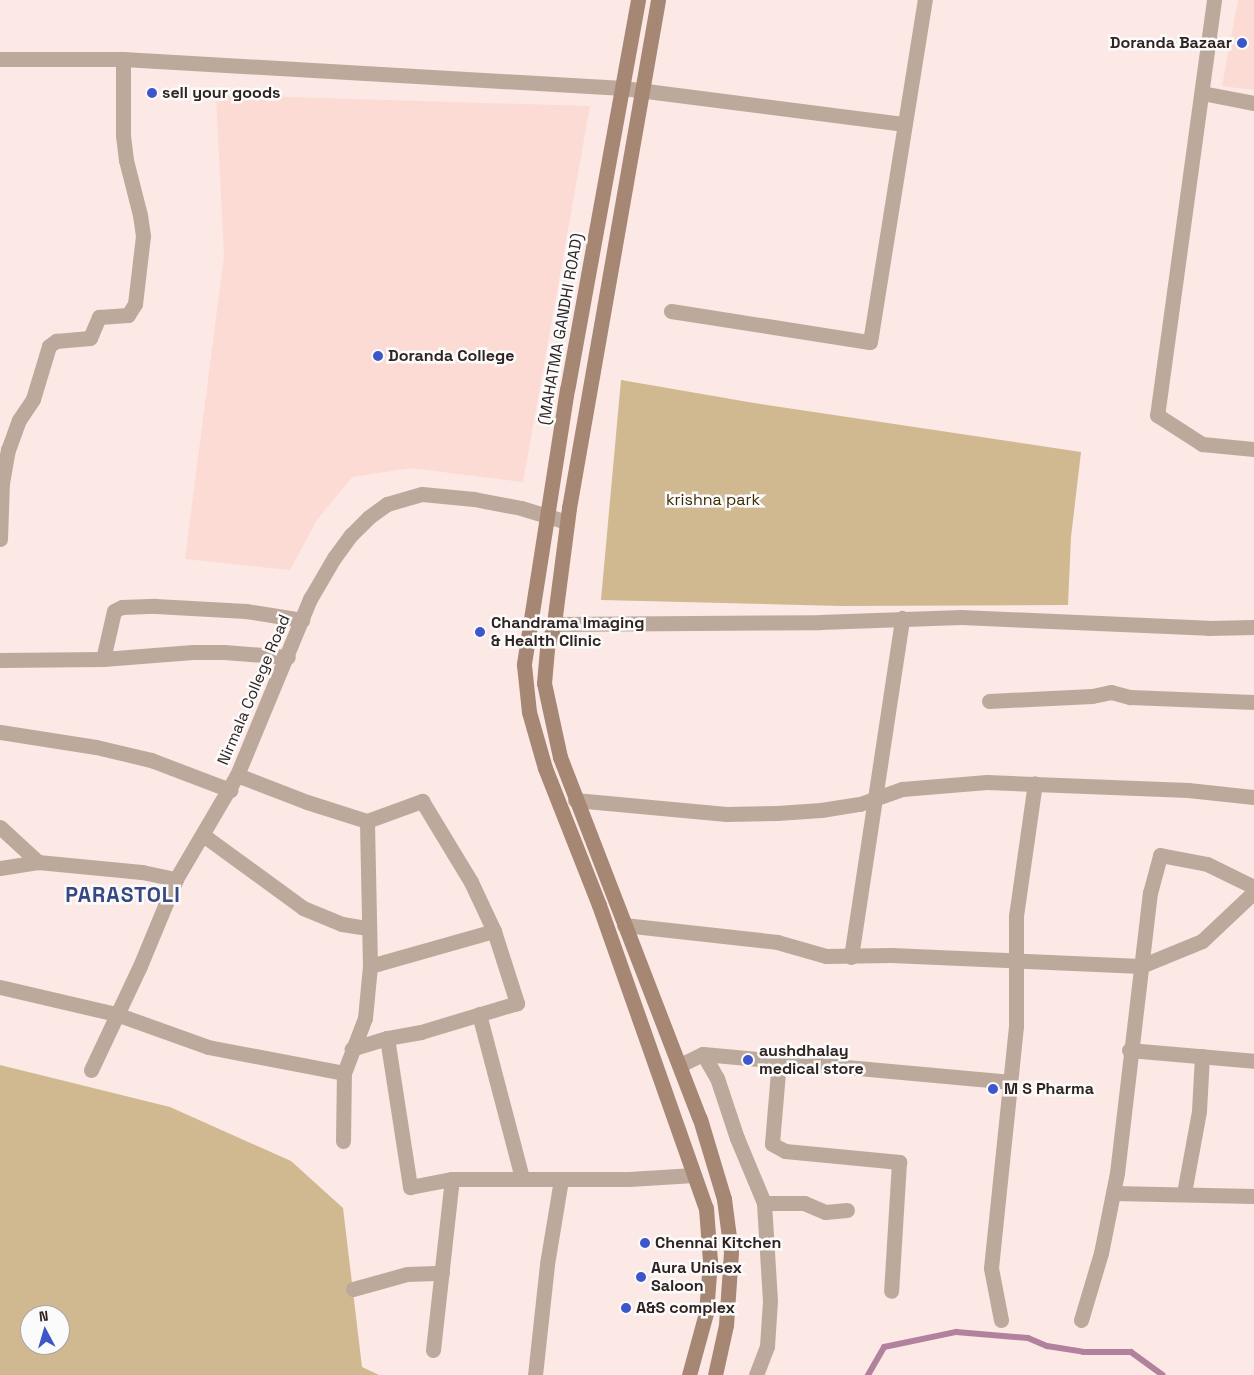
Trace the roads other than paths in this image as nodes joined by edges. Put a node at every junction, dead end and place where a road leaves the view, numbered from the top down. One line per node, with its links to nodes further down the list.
1 (638, 0): 7 (main road, (MAHATMA GANDHI ROAD))
2 (658, 0): 8 (main road)
3 (925, 0): 11 (street)
4 (1214, 0): 9 (street)
5 (0, 59): 6 (street)
6 (123, 59): 7 (street); 16 (street)
7 (623, 88): 8 (street); 14 (main road, (MAHATMA GANDHI ROAD))
8 (643, 92): 11 (street); 15 (main road)
9 (1202, 92): 10 (street); 13 (street)
10 (1254, 103)
11 (905, 124): 12 (street)
12 (671, 311)
13 (1254, 449)
14 (548, 515): 15 (street, Nirmala College Road); 18 (street, Nirmala College Road); 63 (main road, (MAHATMA GANDHI ROAD))
15 (567, 522): 19 (main road)
16 (0, 539)
17 (902, 618): 19 (street); 20 (street); 31 (street)
18 (302, 620): 21 (street, Nirmala College Road); 22 (street)
19 (554, 624): 32 (main road)
20 (1254, 627)
21 (288, 657): 22 (street); 27 (street, Nirmala College Road)
22 (103, 659): 23 (street)
23 (0, 660)
24 (989, 701): 25 (street)
25 (1254, 702)
26 (0, 732): 29 (street)
27 (237, 776): 29 (street, Nirmala College Road); 33 (street)
28 (1035, 783): 30 (street); 31 (street); 45 (street)
29 (230, 790): 35 (street, Nirmala College Road)
30 (1253, 793)
31 (876, 798): 32 (street); 44 (street)
32 (576, 800): 41 (main road)
33 (367, 821): 42 (street); 43 (street)
34 (0, 827): 36 (street)
35 (202, 835): 38 (street, Nirmala College Road); 42 (street)
36 (38, 862): 37 (street); 38 (street)
37 (0, 868)
38 (176, 879): 49 (street, Nirmala College Road)
39 (1254, 887): 47 (street)
40 (1254, 892): 47 (street)
41 (624, 925): 44 (street); 58 (main road)
42 (368, 928): 46 (street)
43 (494, 931): 46 (street); 50 (street)
44 (852, 957): 45 (street)
45 (1017, 961): 47 (street); 61 (street)
46 (370, 966): 52 (street)
47 (1141, 966): 53 (street)
48 (0, 988): 49 (street)
49 (116, 1014): 59 (street, Nirmala College Road); 60 (street)
50 (479, 1014): 51 (street); 64 (street)
51 (387, 1038): 52 (street); 65 (street)
52 (352, 1049): 60 (street)
53 (1129, 1050): 55 (street); 67 (street)
54 (704, 1054): 56 (street); 58 (street); 70 (street)
55 (1202, 1056): 57 (street); 68 (street)
56 (779, 1060): 61 (street); 74 (street)
57 (1254, 1061)
58 (680, 1065): 80 (main road)
59 (92, 1070)
60 (344, 1073): 62 (street)
61 (1009, 1082): 75 (street)
62 (343, 1141)
63 (694, 1175): 66 (street); 79 (main road, (MAHATMA GANDHI ROAD))
64 (522, 1178): 65 (street); 66 (street)
65 (452, 1179): 72 (street)
66 (561, 1179): 78 (street)
67 (1113, 1193): 68 (street); 76 (street)
68 (1184, 1194): 69 (street)
69 (1254, 1196)
70 (764, 1203): 71 (street); 81 (street)
71 (847, 1210)
72 (442, 1272): 73 (street); 77 (street)
73 (353, 1288)
74 (891, 1291)
75 (1001, 1320)
76 (1081, 1320)
77 (433, 1350)
78 (535, 1375)
79 (689, 1375)
80 (715, 1375)
81 (756, 1375)

